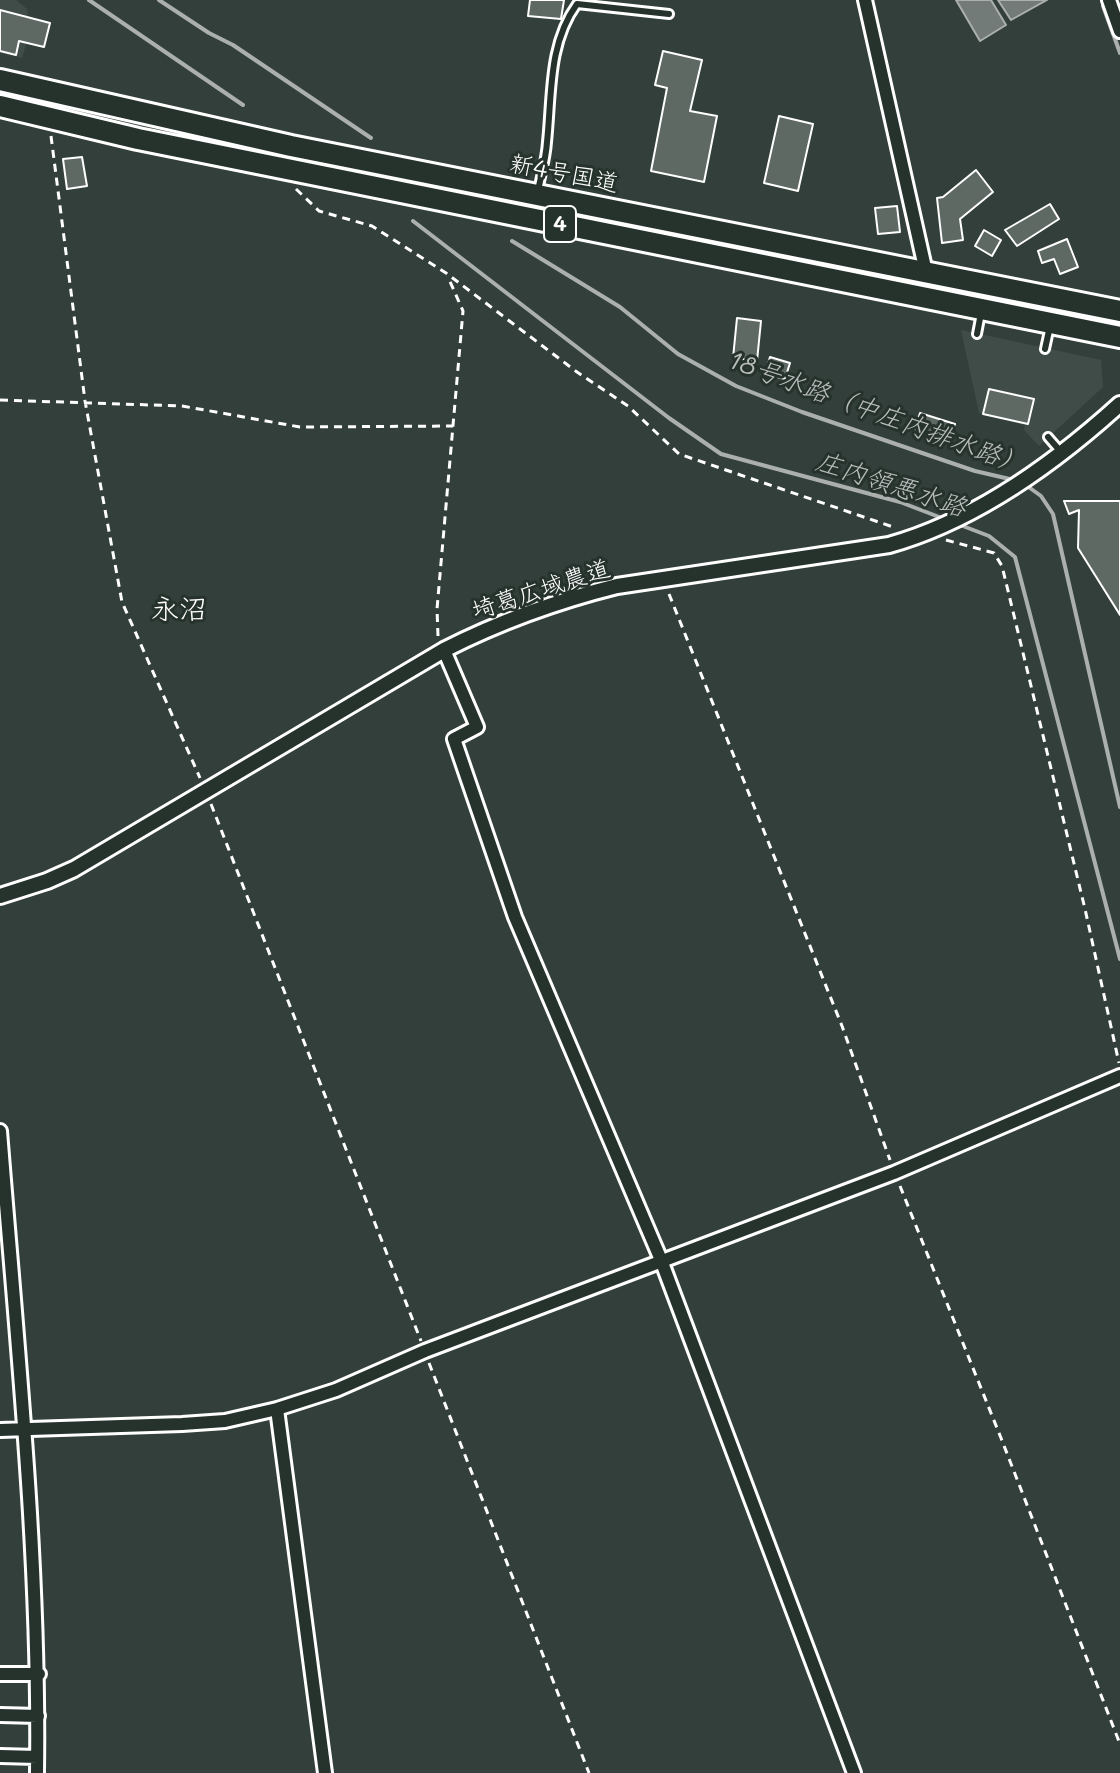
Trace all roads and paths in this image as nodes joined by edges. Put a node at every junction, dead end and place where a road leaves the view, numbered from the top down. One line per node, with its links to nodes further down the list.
1 (865, 0): 10 (street)
2 (1109, 0): 4 (street)
3 (669, 14): 9 (lane)
4 (1120, 31)
5 (0, 80): 9 (highway, 新4号国道 / 4)
6 (0, 106): 7 (highway, 新4号国道 / 4)
7 (48, 119): 8 (highway, 新4号国道 / 4); 19 (path)
8 (294, 170): 11 (path); 12 (highway, 新4号国道 / 4)
9 (537, 195): 10 (highway, 新4号国道 / 4)
10 (926, 272): 13 (highway, 新4号国道 / 4)
11 (446, 273): 21 (path); 25 (path)
12 (982, 310): 14 (highway, 新4号国道 / 4); 15 (lane)
13 (1120, 311)
14 (1051, 323): 16 (highway, 新4号国道 / 4); 17 (lane)
15 (977, 334)
16 (1120, 337)
17 (1045, 349)
18 (0, 400): 19 (path)
19 (85, 401): 21 (path); 28 (path)
20 (1120, 404): 23 (street, 埼葛広域農道)
21 (453, 426): 27 (path)
22 (1048, 437): 23 (lane)
23 (1061, 453): 24 (street, 埼葛広域農道)
24 (932, 531): 25 (street, 埼葛広域農道); 30 (path)
25 (904, 541): 26 (street, 埼葛広域農道)
26 (664, 578): 27 (street, 埼葛広域農道); 33 (path)
27 (444, 650): 28 (street, 埼葛広域農道); 34 (street)
28 (206, 791): 29 (street, 埼葛広域農道); 35 (path)
29 (0, 896)
30 (1120, 1066)
31 (1120, 1076): 33 (street)
32 (0, 1131): 37 (street)
33 (894, 1173): 34 (street); 43 (path)
34 (661, 1260): 35 (street); 49 (street)
35 (425, 1351): 36 (street); 48 (path)
36 (277, 1409): 37 (street); 47 (street)
37 (24, 1429): 38 (street); 40 (street)
38 (0, 1430)
39 (0, 1674): 40 (street)
40 (39, 1674): 42 (street)
41 (0, 1715): 42 (street)
42 (38, 1716): 45 (street)
43 (1120, 1744)
44 (0, 1756): 45 (street)
45 (37, 1757): 46 (street)
46 (37, 1773)
47 (325, 1773)
48 (589, 1773)
49 (854, 1773)

